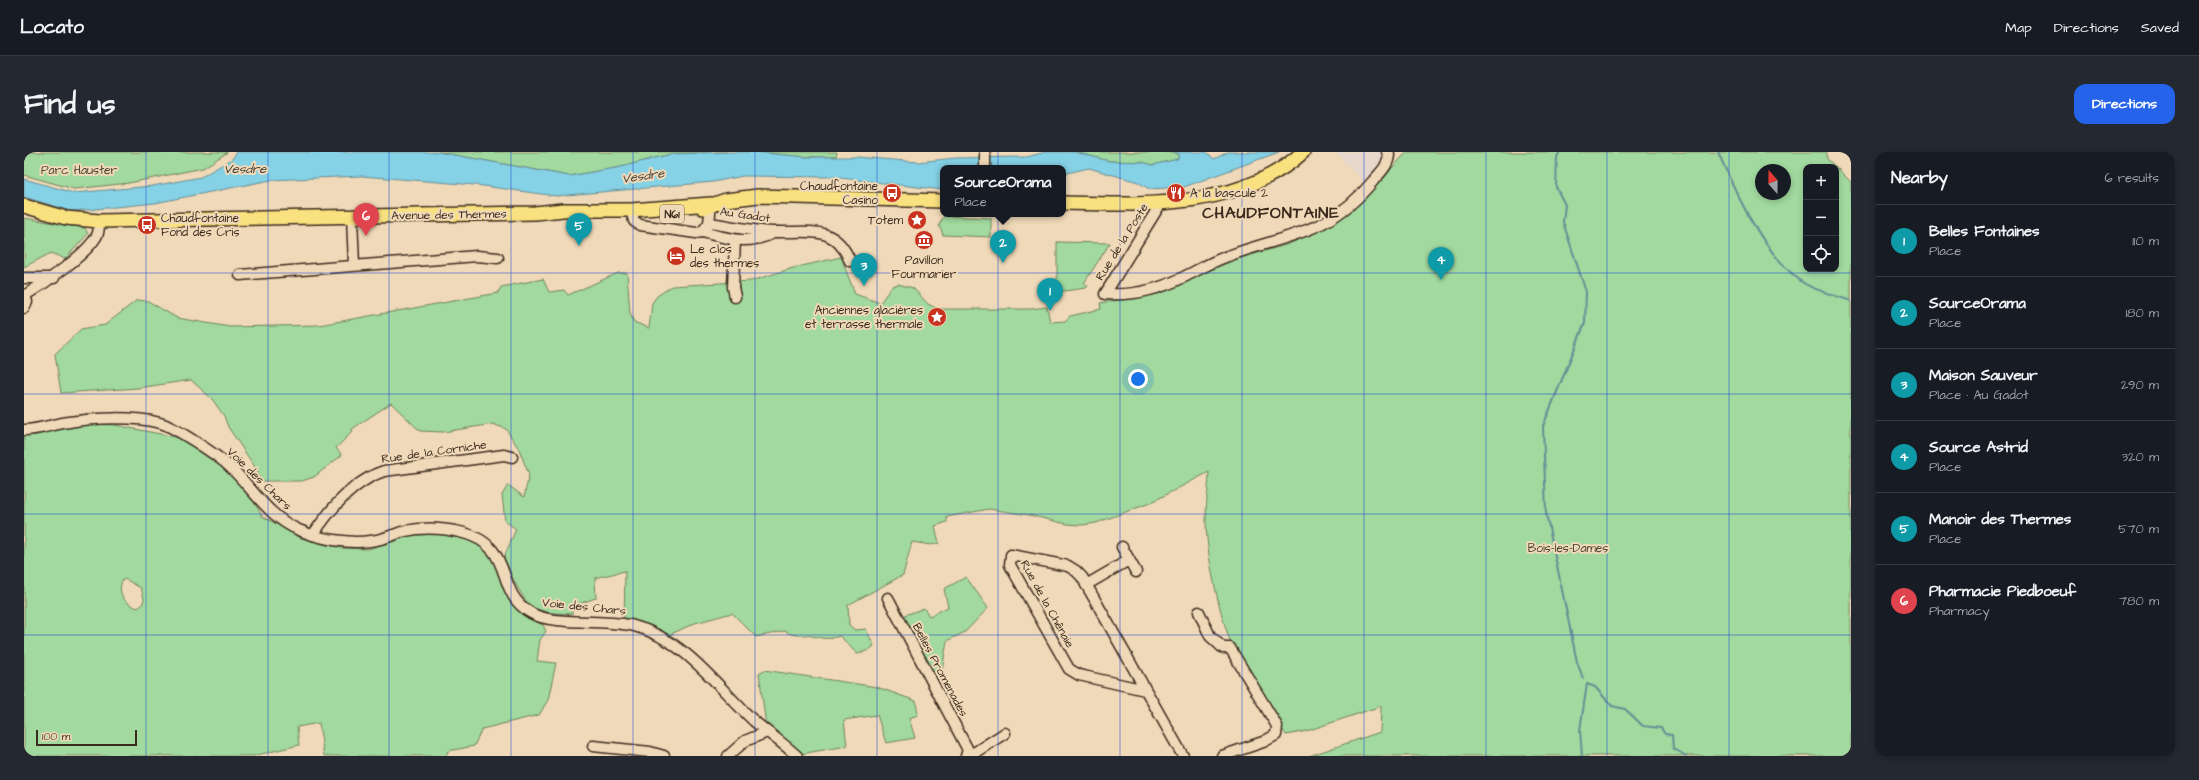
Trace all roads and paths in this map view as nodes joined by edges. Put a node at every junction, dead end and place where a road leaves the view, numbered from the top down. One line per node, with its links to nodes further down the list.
1 (1303, 152): 5 (main road)
2 (1388, 153): 5 (street, Rue de la Poste)
3 (940, 201): 6 (main road, Avenue des Thermes / N61)
4 (1066, 203): 5 (main road)
5 (1161, 203)
6 (712, 204): 8 (main road, Avenue des Thermes / N61); 11 (street)
7 (24, 206): 10 (main road, N61)
8 (631, 210): 9 (main road, Avenue des Thermes / N61); 12 (street)
9 (352, 216): 10 (main road, Avenue des Thermes / N61); 17 (street)
10 (99, 220): 20 (street)
11 (710, 223): 12 (street); 13 (street, Au Gadot)
12 (702, 232): 14 (street, Au Gadot)
13 (776, 232): 14 (street, Au Gadot); 16 (street, Au Gadot)
14 (735, 240): 22 (street)
15 (498, 258): 17 (street)
16 (850, 261)
17 (354, 265): 18 (street)
18 (240, 275)
19 (24, 278): 20 (street)
20 (54, 278): 21 (street)
21 (25, 295): 23 (street)
22 (735, 297)
23 (24, 308)
24 (24, 430): 26 (street, Voie des Chars)
25 (512, 457): 26 (street, Rue de la Corniche)
26 (313, 535): 34 (street, Voie des Chars)
27 (1122, 547): 28 (street)
28 (1129, 560): 29 (street); 30 (street)
29 (1136, 572)
30 (1086, 585): 33 (street, Rue de la Chênaie); 33 (street, Rue de la Chênaie)
31 (888, 598): 37 (street, Belles Promenades)
32 (1199, 612): 42 (street)
33 (1145, 690): 41 (street, Rue de la Chênaie)
34 (767, 732): 39 (street); 40 (street, Voie des Chars)
35 (1005, 734): 37 (street, Belles Promenades)
36 (593, 746): 38 (street)
37 (967, 755)
38 (664, 756)
39 (728, 756)
40 (797, 756)
41 (1183, 756)
42 (1222, 756)

